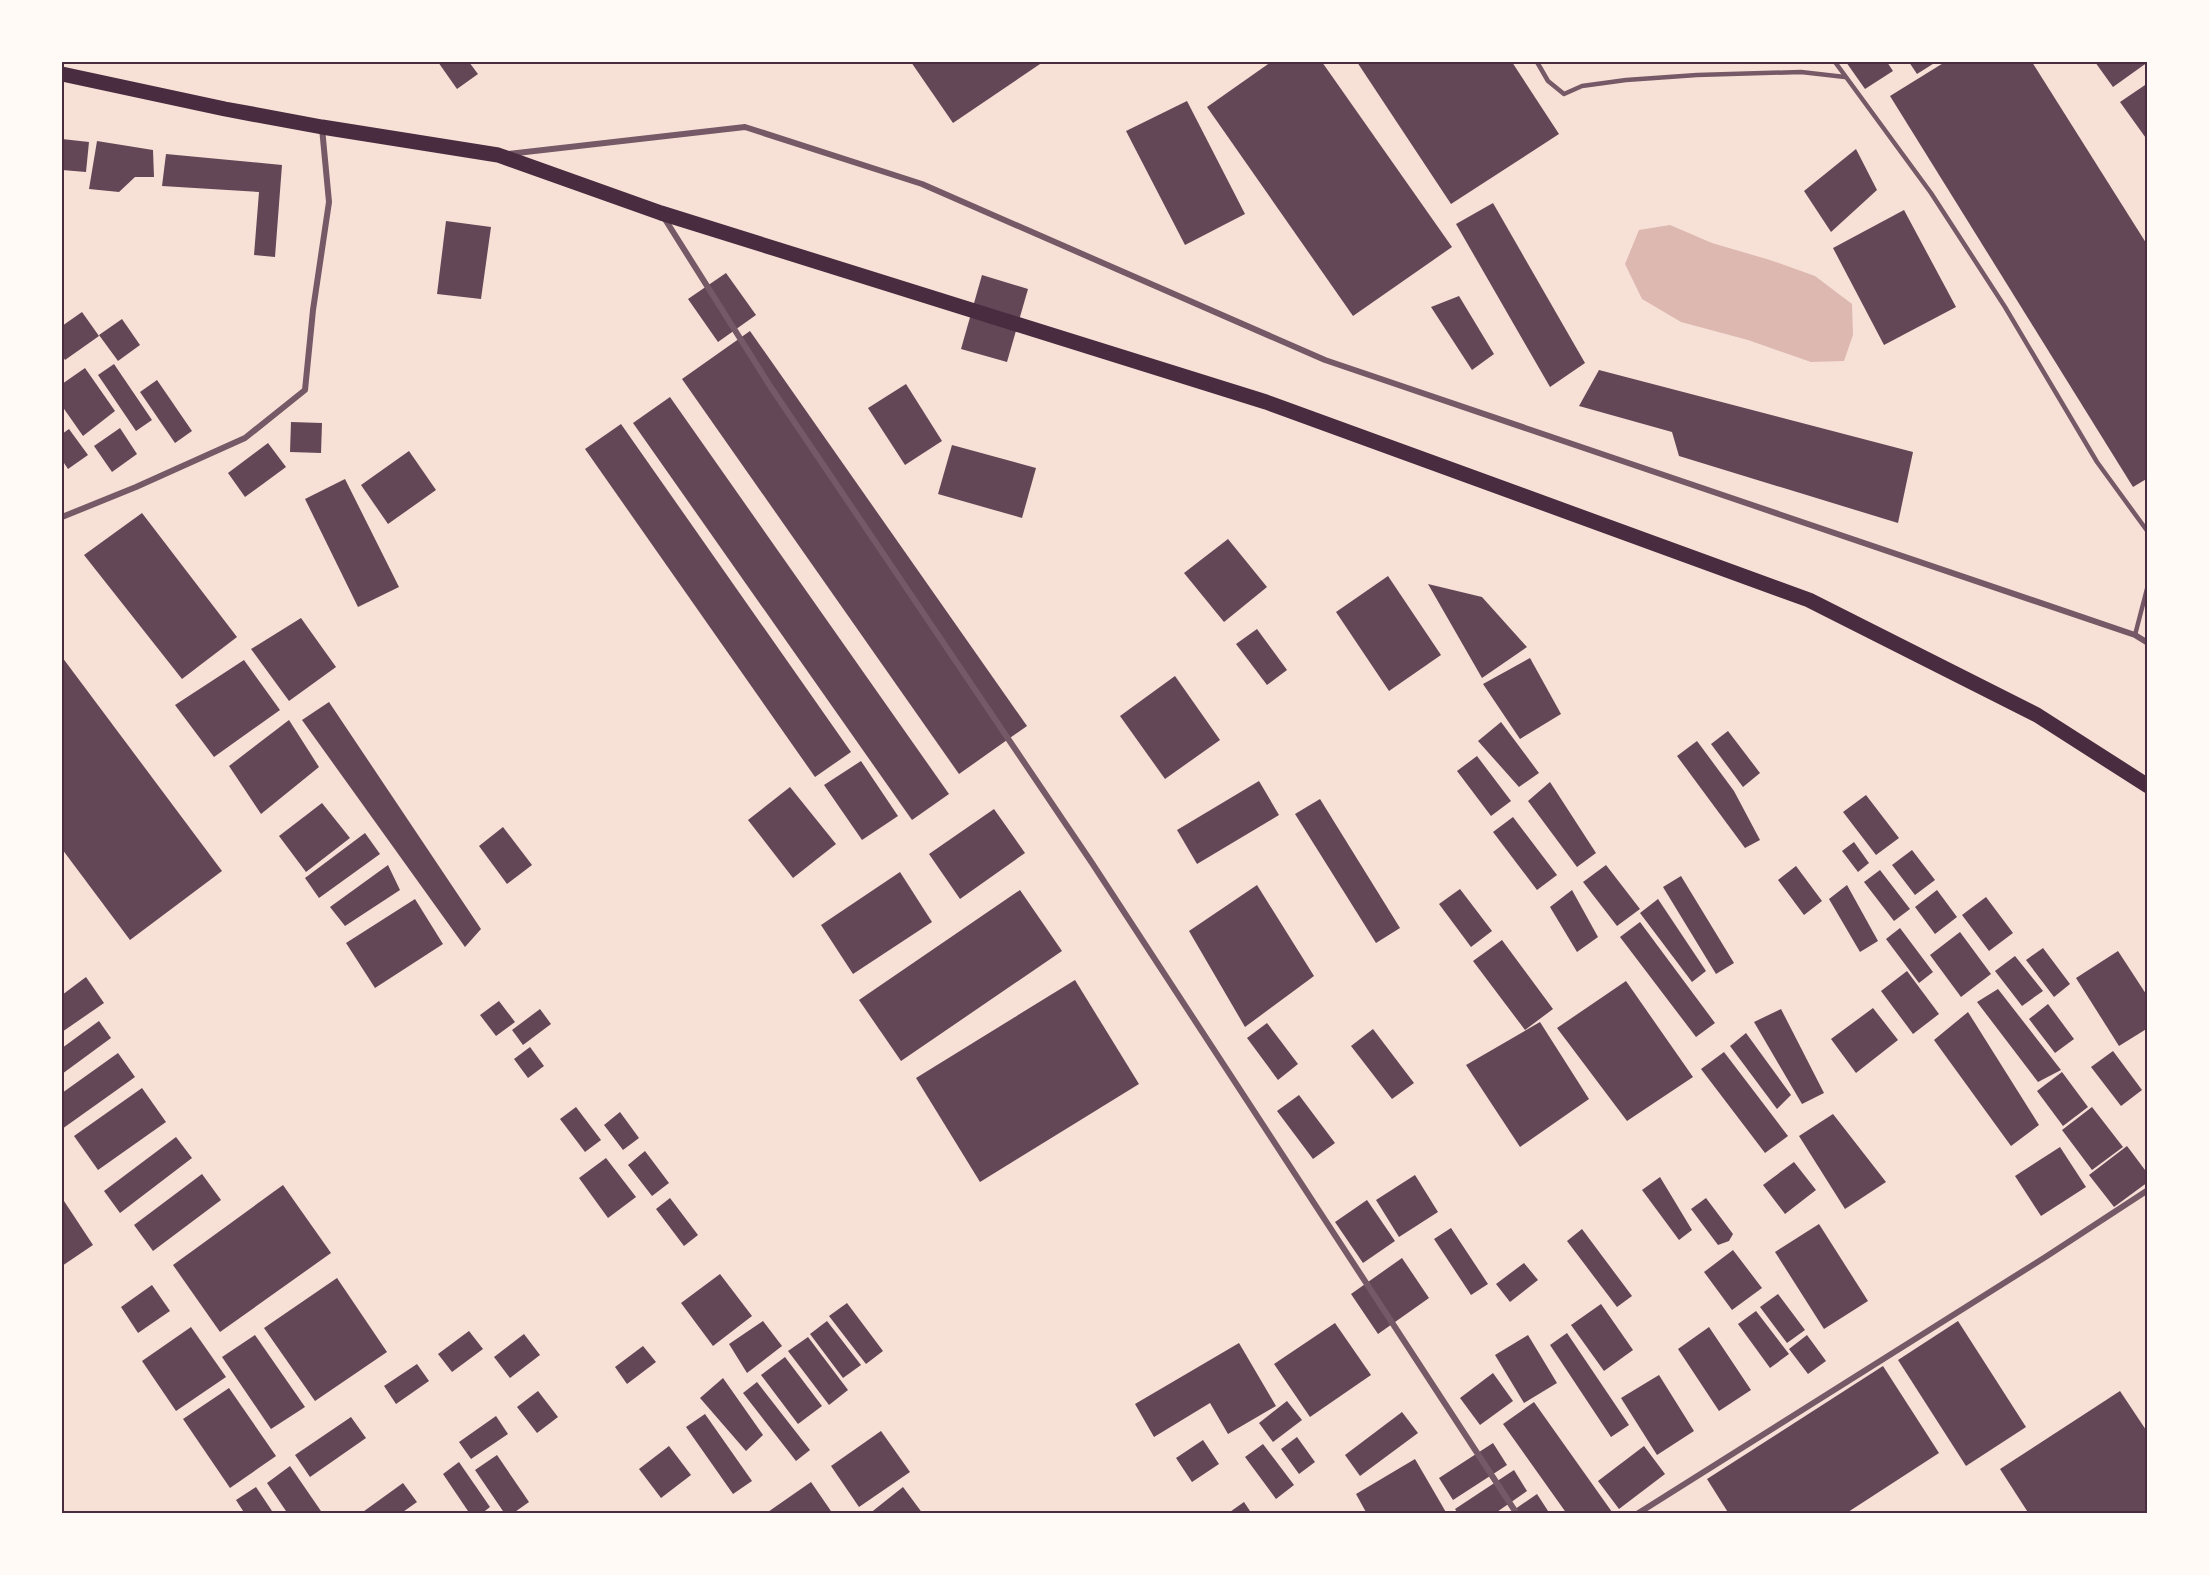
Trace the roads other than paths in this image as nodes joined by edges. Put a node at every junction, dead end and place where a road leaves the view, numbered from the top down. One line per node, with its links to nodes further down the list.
1 (1537, 62): 4 (lane)
2 (1835, 62): 4 (lane)
3 (62, 74): 5 (main road)
4 (1845, 77): 9 (lane)
5 (322, 127): 6 (main road); 8 (street)
6 (498, 155): 7 (main road); 11 (street)
7 (661, 213): 13 (main road); 15 (street)
8 (62, 517)
9 (2148, 532)
10 (2148, 585): 11 (lane)
11 (2134, 635): 12 (street)
12 (2148, 643)
13 (2148, 786)
14 (2148, 1190): 16 (street)
15 (1517, 1514)
16 (1636, 1514)

